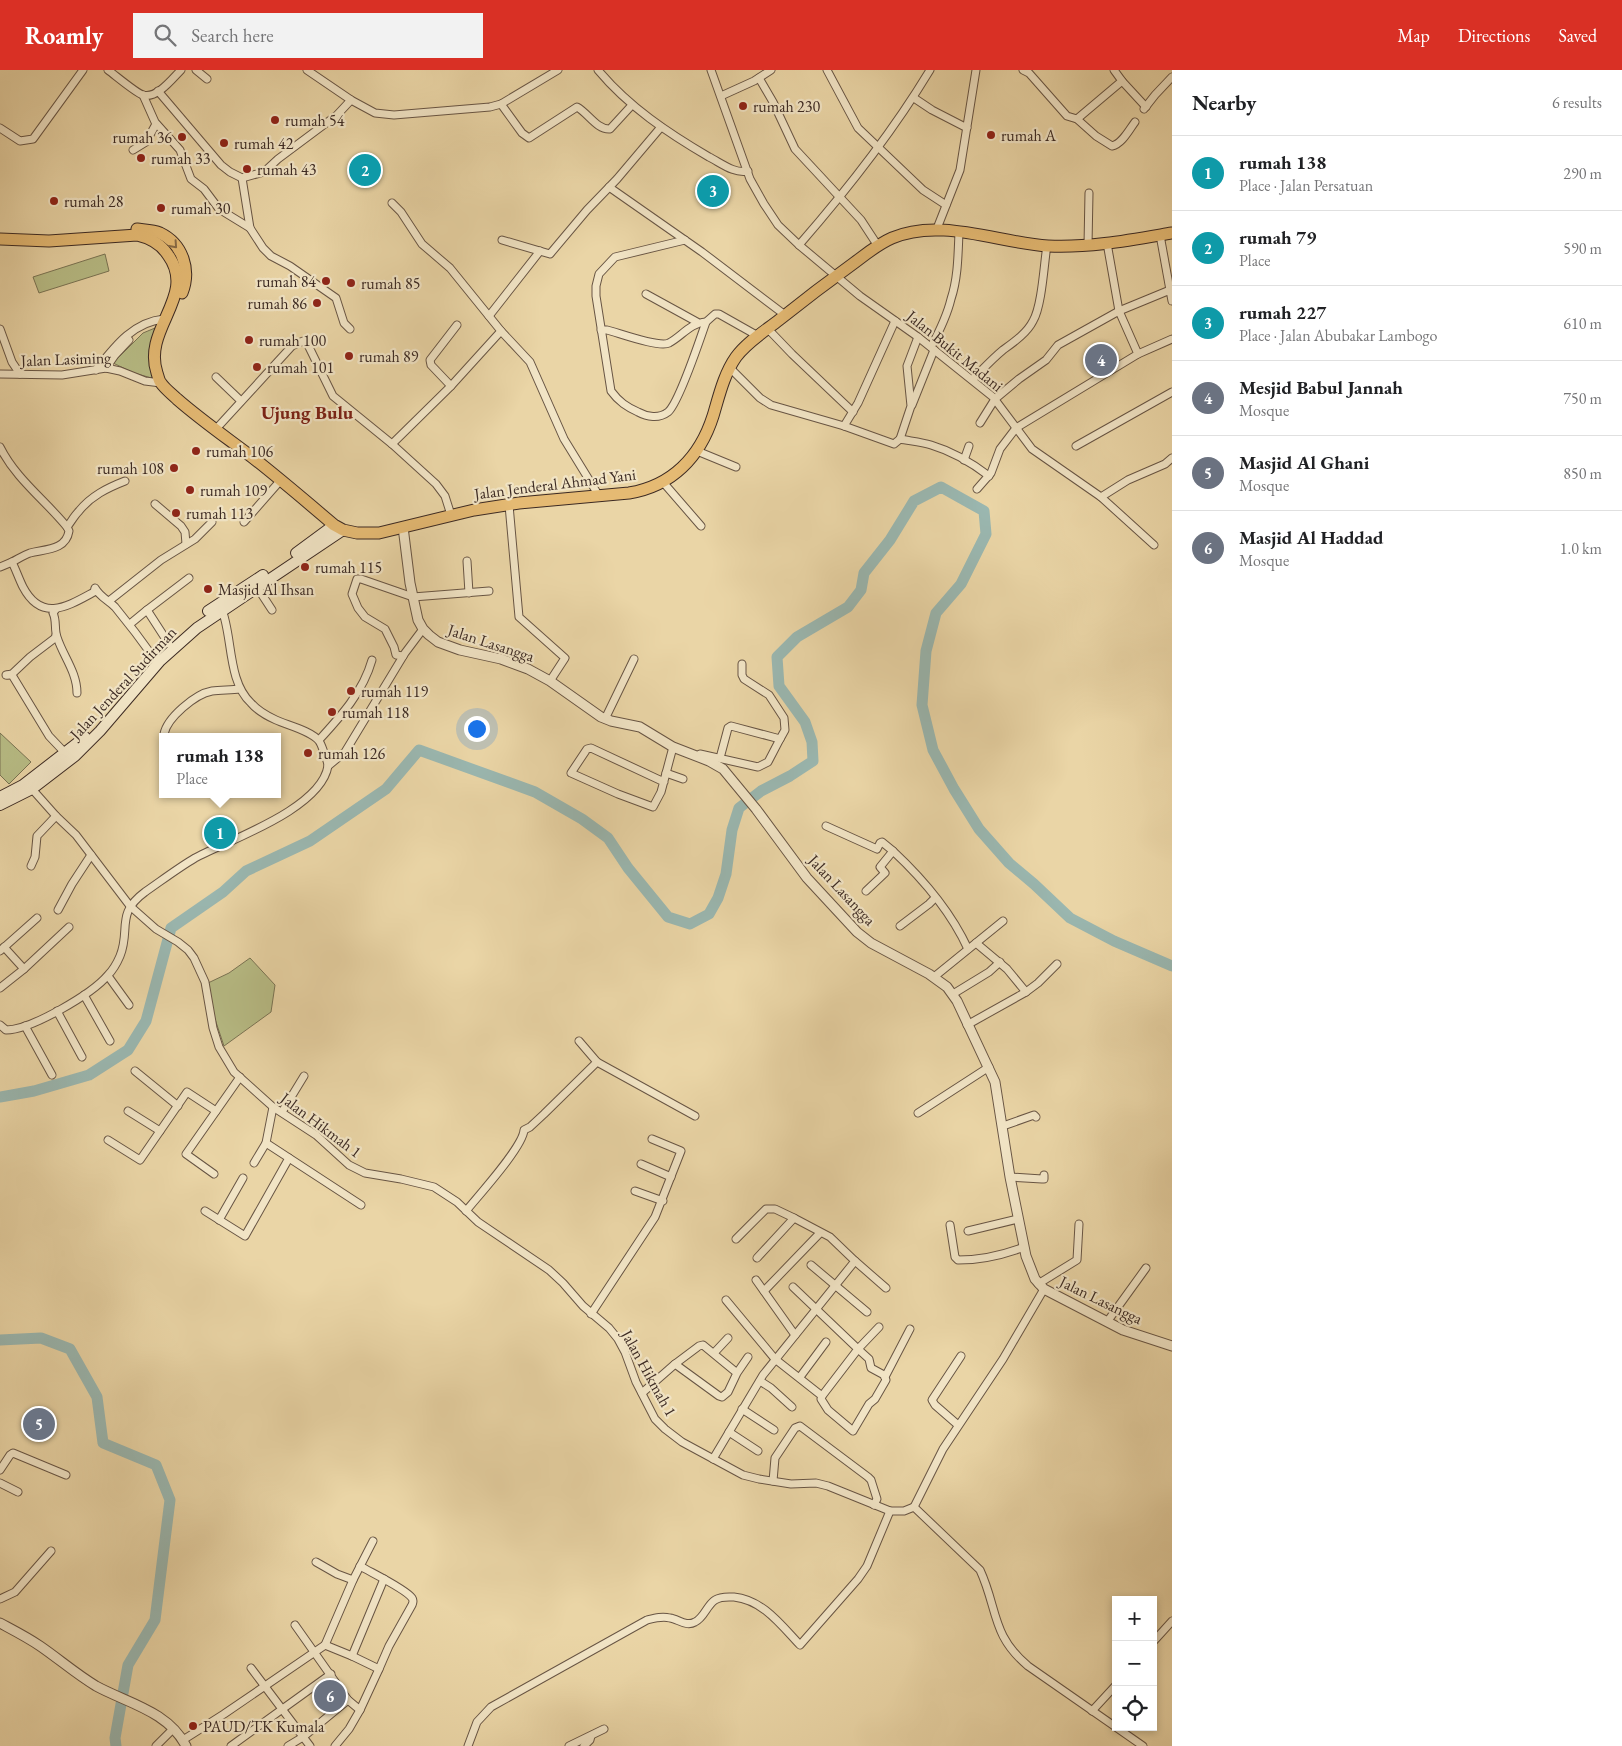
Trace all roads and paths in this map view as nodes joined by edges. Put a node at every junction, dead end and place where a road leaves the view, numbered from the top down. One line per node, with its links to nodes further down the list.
1 (83, 70): 29 (street)
2 (108, 70): 20 (street)
3 (181, 70): 19 (street)
4 (196, 70): 17 (street)
5 (306, 70): 23 (street)
6 (558, 70): 24 (street)
7 (598, 70): 25 (street)
8 (711, 70): 21 (street, Jalan Bukit Madani)
9 (771, 70): 16 (street)
10 (826, 70): 32 (street)
11 (930, 70): 22 (street)
12 (976, 70): 31 (street)
13 (1024, 70): 26 (street)
14 (1114, 70): 18 (street)
15 (1172, 77): 18 (street)
16 (759, 78): 21 (street); 38 (street)
17 (207, 79)
18 (1122, 81): 26 (street)
19 (158, 91): 20 (street); 35 (street)
20 (143, 95): 28 (street)
21 (721, 96): 34 (street, Jalan Bukit Madani)
22 (914, 98): 31 (street); 32 (street)
23 (351, 100): 24 (street); 35 (street)
24 (501, 104): 25 (street)
25 (632, 105): 30 (street)
26 (1077, 119): 27 (street)
27 (1135, 122)
28 (156, 124): 33 (street); 41 (street)
29 (0, 128)
30 (661, 128): 34 (street); 36 (street)
31 (967, 128): 40 (street)
32 (879, 148): 38 (street); 40 (street)
33 (133, 150)
34 (748, 171): 50 (street, Jalan Bukit Madani)
35 (242, 178): 41 (street)
36 (610, 187): 48 (street); 54 (street)
37 (1089, 193): 51 (street)
38 (841, 197): 50 (street); 52 (street)
39 (392, 203): 61 (street)
40 (946, 205): 42 (street)
41 (250, 228): 68 (street)
42 (936, 230): 43 (highway, Jalan Jenderal Ahmad Yani); 52 (highway, Jalan Jenderal Ahmad Yani)
43 (959, 232): 53 (highway, Jalan Jenderal Ahmad Yani); 75 (street)
44 (1172, 233): 45 (highway, Jalan Jenderal Ahmad Yani)
45 (1160, 235): 49 (highway, Jalan Jenderal Ahmad Yani); 56 (street)
46 (0, 239): 62 (highway)
47 (502, 240): 54 (street)
48 (684, 240): 60 (street); 70 (street)
49 (1107, 243): 51 (highway, Jalan Jenderal Ahmad Yani); 59 (street)
50 (799, 245): 55 (street, Jalan Bukit Madani)
51 (1088, 245): 53 (highway, Jalan Jenderal Ahmad Yani)
52 (878, 246): 55 (highway, Jalan Jenderal Ahmad Yani)
53 (1046, 246): 83 (street)
54 (540, 251): 61 (street)
55 (837, 276): 60 (highway, Jalan Jenderal Ahmad Yani); 63 (street, Jalan Bukit Madani)
56 (1170, 290): 58 (street); 59 (street)
57 (646, 294): 64 (street)
58 (1172, 301)
59 (1119, 312): 76 (street); 87 (street)
60 (785, 315): 67 (highway, Jalan Jenderal Ahmad Yani)
61 (490, 316): 71 (street)
62 (165, 318): 77 (street); 79 (street); 84 (highway)
63 (895, 321): 73 (street, Jalan Bukit Madani); 90 (street)
64 (697, 322): 65 (street); 70 (street)
65 (706, 322): 70 (street); 72 (street)
66 (457, 325): 85 (street)
67 (768, 328): 72 (highway, Jalan Jenderal Ahmad Yani); 90 (street)
68 (350, 329)
69 (0, 330): 81 (street)
70 (600, 330)
71 (501, 331): 85 (street); 109 (street)
72 (758, 336): 78 (highway, Jalan Jenderal Ahmad Yani)
73 (918, 337): 75 (street, Jalan Bukit Madani); 89 (street)
74 (1172, 339): 76 (street)
75 (933, 348): 83 (street, Jalan Bukit Madani); 89 (street)
76 (1138, 354): 93 (street)
77 (106, 368): 79 (street, Jalan Lasiming); 84 (street, Jalan Lasiming)
78 (730, 368): 92 (street); 100 (highway, Jalan Jenderal Ahmad Yani)
79 (96, 370): 81 (street, Jalan Lasiming)
80 (0, 374): 81 (street, Jalan Lasiming)
81 (20, 374)
82 (216, 377): 88 (street)
83 (973, 379): 87 (street, Jalan Bukit Madani)
84 (161, 383): 94 (highway)
85 (451, 386): 96 (street)
86 (1172, 392): 98 (street)
87 (995, 399): 91 (street); 93 (street, Jalan Bukit Madani)
88 (241, 401): 94 (street); 96 (street)
89 (911, 406): 95 (street)
90 (853, 412): 92 (street)
91 (980, 424)
92 (844, 426): 95 (street)
93 (1016, 428): 104 (street); 110 (street, Jalan Bukit Madani)
94 (216, 429): 106 (highway)
95 (900, 439): 102 (street)
96 (392, 444): 113 (street)
97 (969, 446): 102 (street)
98 (1076, 446)
99 (0, 447): 117 (street)
100 (697, 450): 103 (street); 107 (highway, Jalan Jenderal Ahmad Yani)
101 (1172, 458): 110 (street)
102 (964, 460): 104 (street)
103 (736, 467)
104 (989, 476): 108 (street)
105 (125, 481): 117 (street)
106 (280, 481): 115 (street); 118 (highway)
107 (662, 481): 109 (highway, Jalan Jenderal Ahmad Yani); 116 (street)
108 (977, 489)
109 (600, 496): 112 (highway, Jalan Jenderal Ahmad Yani)
110 (1100, 497): 121 (street, Jalan Bukit Madani)
111 (155, 504): 120 (street)
112 (508, 505): 113 (highway, Jalan Jenderal Ahmad Yani); 145 (street)
113 (452, 515): 119 (highway, Jalan Jenderal Ahmad Yani)
114 (212, 522): 120 (street)
115 (244, 522)
116 (701, 526)
117 (67, 527): 123 (street)
118 (338, 527): 119 (highway, Jalan Jenderal Ahmad Yani); 126 (main road, Jalan Jenderal Sudirman); 131 (main road, Jalan Jenderal Sudirman)
119 (403, 527): 129 (street)
120 (186, 544): 130 (street)
121 (1154, 545)
122 (467, 561): 128 (street)
123 (12, 562): 124 (street); 132 (street)
124 (0, 567)
125 (189, 578): 133 (street)
126 (257, 587): 131 (main road, Jalan Jenderal Sudirman); 134 (street)
127 (489, 591): 128 (street)
128 (469, 593): 129 (street)
129 (413, 597): 136 (street); 140 (street)
130 (109, 601): 132 (street); 135 (street)
131 (221, 606): 137 (main road, Jalan Jenderal Sudirman); 146 (street)
132 (56, 610): 138 (street)
133 (147, 610): 135 (street); 139 (street)
134 (272, 610)
135 (130, 624): 141 (street)
136 (422, 629): 140 (street); 145 (street, Jalan Lasangga)
137 (186, 633): 139 (main road, Jalan Jenderal Sudirman); 154 (main road, Jalan Jenderal Sudirman)
138 (56, 635): 147 (street); 154 (street)
139 (169, 644): 141 (main road, Jalan Jenderal Sudirman)
140 (402, 656): 156 (street)
141 (154, 658): 154 (main road, Jalan Jenderal Sudirman)
142 (372, 660): 151 (street)
143 (634, 660): 148 (street)
144 (742, 664): 150 (street)
145 (550, 681): 148 (street, Jalan Lasangga)
146 (240, 688): 149 (street); 151 (street)
147 (77, 693)
148 (605, 718): 152 (street, Jalan Lasangga)
149 (164, 733)
150 (780, 739): 155 (street); 155 (street)
151 (319, 740): 156 (street)
152 (673, 747): 153 (street, Jalan Lasangga); 157 (street)
153 (690, 752): 155 (street); 183 (street, Jalan Lasangga)
154 (68, 756): 160 (main road, Jalan Jenderal Sudirman); 161 (main road, Jalan Jenderal Sudirman)
155 (720, 758)
156 (328, 766): 170 (street)
157 (666, 774): 158 (street); 159 (street)
158 (683, 779)
159 (664, 782): 159 (street)
160 (32, 789): 162 (main road, Jalan Jenderal Sudirman); 163 (street)
161 (0, 797)
162 (0, 804)
163 (56, 816): 166 (street); 167 (street)
164 (826, 826): 165 (street)
165 (893, 851): 168 (street); 169 (street)
166 (91, 855): 170 (street); 171 (street)
167 (31, 866)
168 (866, 890)
169 (935, 898): 174 (street); 178 (street)
170 (130, 906): 182 (street); 201 (street, Jalan Hikmah 1)
171 (58, 910)
172 (37, 918): 177 (street)
173 (1003, 921): 176 (street)
174 (900, 926)
175 (70, 927): 181 (street)
176 (976, 943): 178 (street); 179 (street)
177 (2, 949): 181 (street)
178 (968, 949): 183 (street)
179 (1000, 962): 185 (street); 186 (street)
180 (1057, 964): 185 (street)
181 (24, 969): 184 (street)
182 (108, 976): 187 (street); 188 (street)
183 (934, 977): 186 (street, Jalan Lasangga)
184 (0, 988)
185 (1026, 992): 191 (street)
186 (953, 994): 191 (street, Jalan Lasangga)
187 (84, 995): 189 (street); 193 (street)
188 (129, 1005)
189 (57, 1011): 192 (street); 195 (street)
190 (0, 1025): 192 (street)
191 (967, 1025): 197 (street, Jalan Lasangga)
192 (25, 1026): 199 (street)
193 (110, 1041)
194 (579, 1041): 196 (street)
195 (82, 1057)
196 (597, 1062): 208 (street); 227 (street)
197 (989, 1067): 207 (street); 210 (street, Jalan Lasangga)
198 (136, 1071): 202 (street)
199 (52, 1075)
200 (304, 1076): 206 (street)
201 (240, 1077): 203 (street, Jalan Hikmah 1); 205 (street)
202 (178, 1106): 205 (street); 211 (street)
203 (273, 1107): 206 (street, Jalan Hikmah 1); 214 (street)
204 (128, 1111): 211 (street)
205 (216, 1111): 218 (street)
206 (282, 1112): 227 (street, Jalan Hikmah 1)
207 (918, 1113)
208 (695, 1116)
209 (1036, 1116): 210 (street)
210 (1003, 1126): 221 (street, Jalan Lasangga)
211 (160, 1131): 213 (street)
212 (652, 1139): 220 (street)
213 (108, 1140)
214 (266, 1143): 215 (street); 216 (street)
215 (289, 1158): 225 (street); 230 (street)
216 (254, 1164)
217 (641, 1164): 220 (street)
218 (214, 1174)
219 (1044, 1174): 221 (street)
220 (671, 1177): 224 (street)
221 (1010, 1177): 229 (street, Jalan Lasangga)
222 (243, 1178): 230 (street)
223 (635, 1191): 224 (street)
224 (662, 1201): 250 (street)
225 (361, 1205)
226 (205, 1211): 230 (street)
227 (466, 1211): 250 (street, Jalan Hikmah 1)
228 (794, 1218): 234 (street); 235 (street); 237 (street)
229 (1018, 1219): 233 (street); 236 (street, Jalan Lasangga)
230 (219, 1220)
231 (1079, 1224): 244 (street)
232 (950, 1225): 236 (street)
233 (968, 1231)
234 (820, 1233): 238 (street); 246 (street)
235 (736, 1239)
236 (1024, 1247): 244 (street, Jalan Lasangga)
237 (757, 1258)
238 (855, 1261): 242 (street); 245 (street)
239 (811, 1265): 242 (street)
240 (1146, 1268): 251 (street)
241 (756, 1280): 246 (street)
242 (834, 1285): 248 (street); 249 (street)
243 (793, 1287): 248 (street)
244 (1041, 1287): 251 (street, Jalan Lasangga); 272 (street)
245 (886, 1288)
246 (764, 1291): 254 (street)
247 (726, 1300): 262 (street)
248 (815, 1309): 254 (street); 258 (street)
249 (867, 1312)
250 (590, 1314): 268 (street, Jalan Hikmah 1)
251 (1107, 1322): 257 (street, Jalan Lasangga)
252 (878, 1327): 258 (street)
253 (910, 1330): 265 (street)
254 (795, 1335): 262 (street)
255 (728, 1338): 259 (street)
256 (826, 1342): 266 (street)
257 (1172, 1346)
258 (858, 1349): 265 (street); 269 (street)
259 (714, 1353): 263 (street); 264 (street)
260 (961, 1356): 272 (street)
261 (748, 1357): 264 (street)
262 (775, 1359): 266 (street); 267 (street)
263 (675, 1364): 264 (street); 268 (street)
264 (737, 1373)
265 (886, 1376): 269 (street)
266 (800, 1377): 269 (street)
267 (760, 1381): 270 (street); 271 (street)
268 (642, 1393): 276 (street, Jalan Hikmah 1)
269 (822, 1396)
270 (792, 1407)
271 (742, 1409): 273 (street); 274 (street)
272 (958, 1425): 283 (street)
273 (774, 1430)
274 (729, 1432): 275 (street); 276 (street)
275 (758, 1451)
276 (713, 1459): 279 (street, Jalan Hikmah 1)
277 (0, 1470): 278 (street)
278 (66, 1476)
279 (773, 1481): 282 (street, Jalan Hikmah 1); 282 (street)
280 (0, 1483): 281 (street)
281 (18, 1492)
282 (874, 1505): 284 (street, Jalan Hikmah 1)
283 (914, 1508): 284 (street); 307 (street)
284 (890, 1512): 319 (street)
285 (373, 1541): 288 (street)
286 (51, 1551): 291 (street)
287 (316, 1562): 290 (street)
288 (360, 1566): 289 (street); 290 (street)
289 (384, 1579): 298 (street); 300 (street)
290 (353, 1580): 296 (street)
291 (0, 1599)
292 (1172, 1621): 295 (street)
293 (0, 1623): 308 (street)
294 (295, 1626): 297 (street)
295 (1154, 1641)
296 (325, 1645): 297 (street); 298 (street)
297 (314, 1652): 301 (street); 302 (street)
298 (352, 1656): 300 (street)
299 (251, 1668): 302 (street)
300 (379, 1669): 306 (street)
301 (331, 1674): 304 (street); 305 (street)
302 (265, 1686): 305 (street); 312 (street)
303 (1115, 1686): 307 (street)
304 (348, 1700): 306 (street); 310 (street)
305 (281, 1710): 310 (street); 316 (street)
306 (360, 1710): 313 (street)
307 (1092, 1711): 314 (street)
308 (173, 1729): 312 (street); 315 (street)
309 (604, 1729): 311 (street)
310 (303, 1736): 317 (street); 318 (street)
311 (591, 1736): 320 (street); 321 (street)
312 (184, 1743)
313 (340, 1744)
314 (1138, 1745)
315 (156, 1746)
316 (231, 1746)
317 (288, 1746)
318 (310, 1746)
319 (468, 1746)
320 (569, 1746)
321 (584, 1746)

